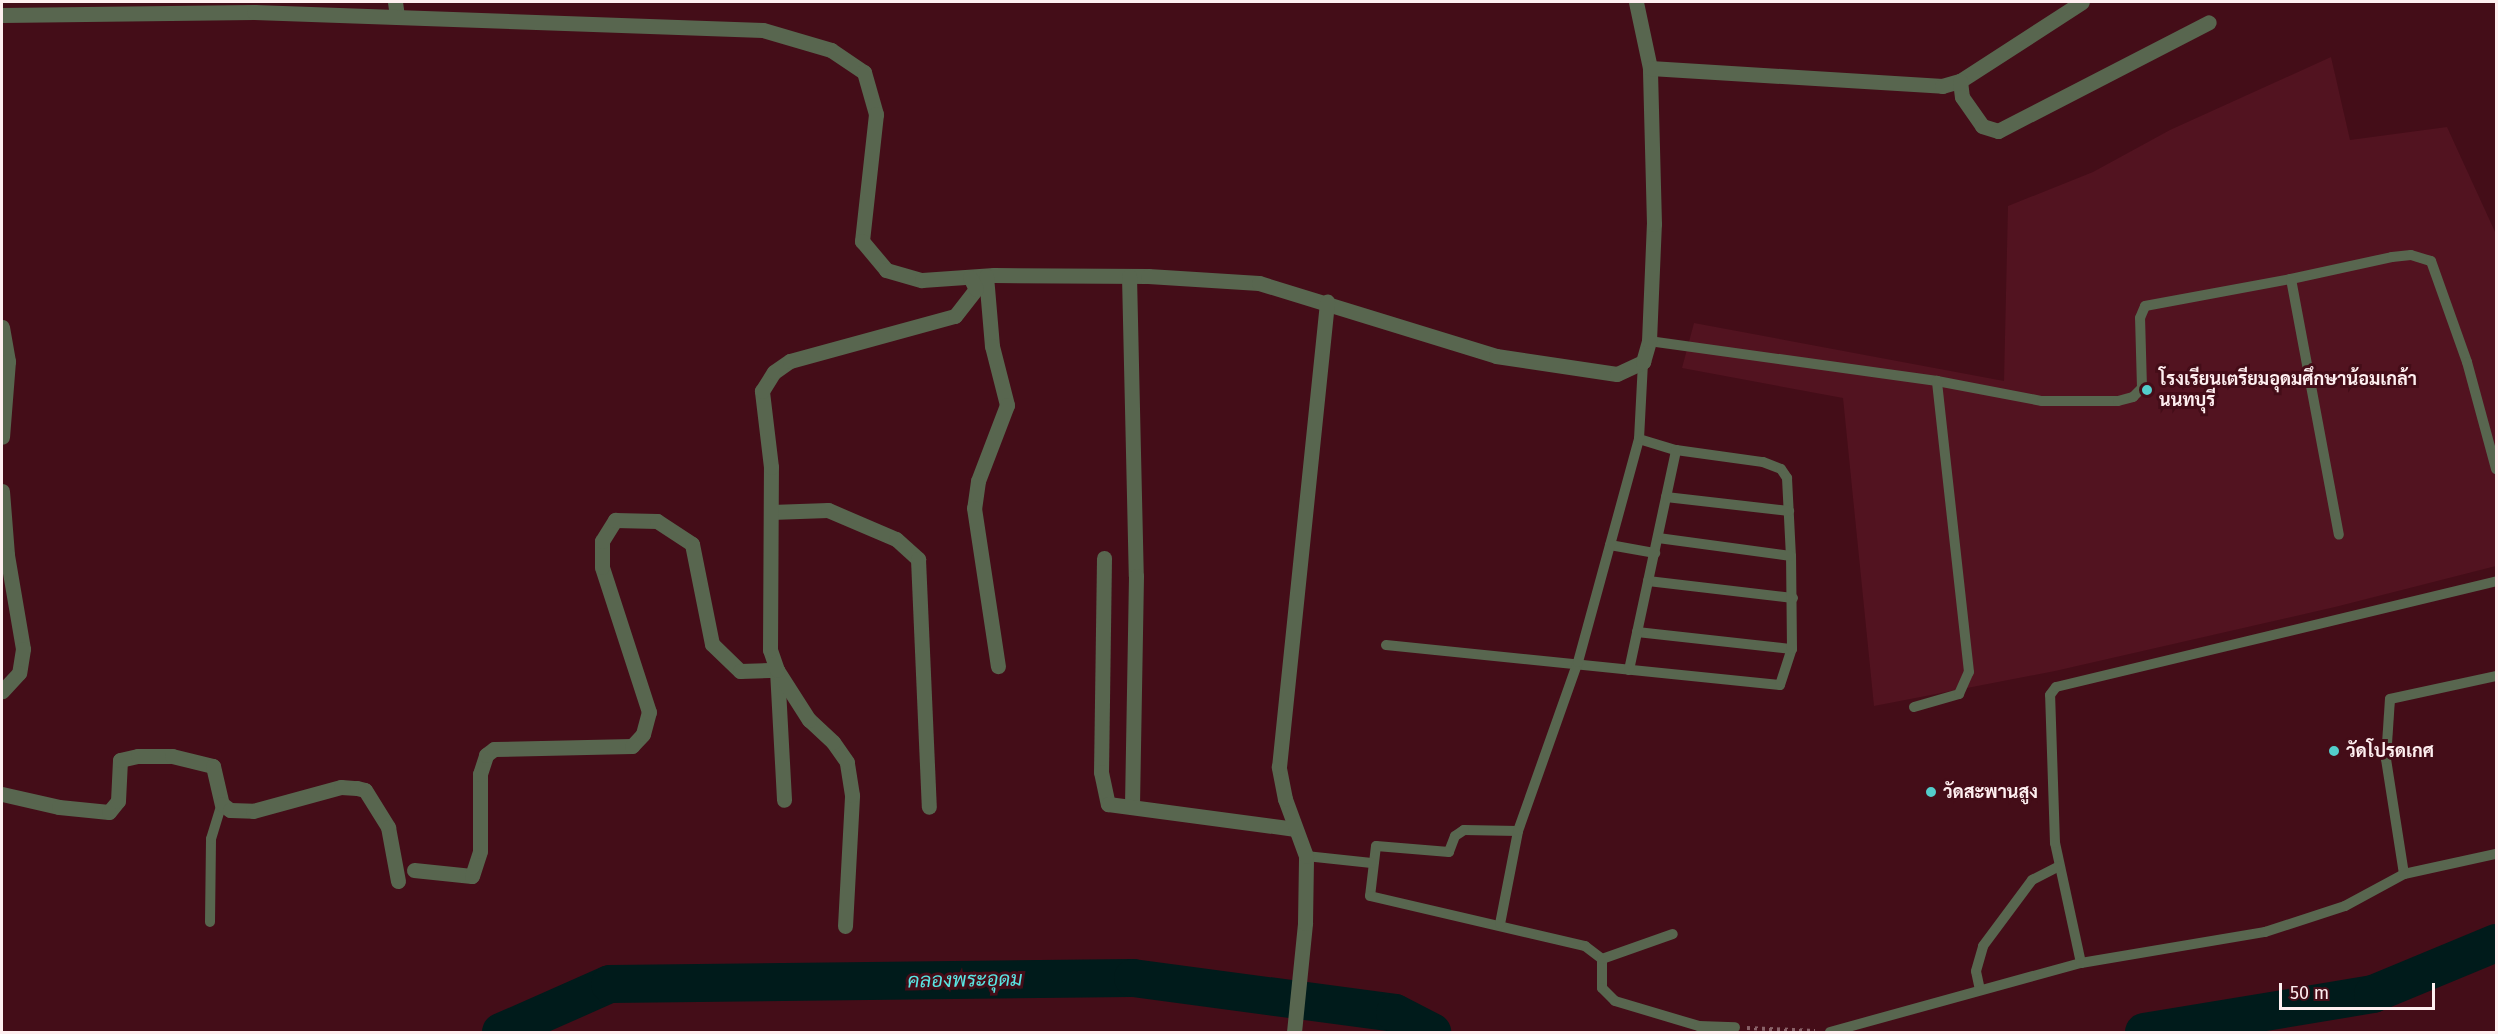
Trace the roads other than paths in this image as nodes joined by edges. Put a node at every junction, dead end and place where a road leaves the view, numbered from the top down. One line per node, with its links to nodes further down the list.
1 (395, 2): 7 (street)
2 (1636, 2): 9 (street)
3 (2082, 2): 10 (street)
4 (152, 7): 5 (street); 6 (street)
5 (276, 7): 7 (street)
6 (2, 15)
7 (397, 17): 11 (street)
8 (2209, 22): 10 (street)
9 (1650, 68): 10 (street); 16 (street)
10 (1960, 81)
11 (978, 276): 12 (street); 26 (street); 40 (street)
12 (1129, 276): 14 (street); 50 (street)
13 (2291, 279): 18 (lane); 22 (lane); 27 (lane)
14 (1327, 301): 17 (street); 51 (street)
15 (2, 327): 19 (street)
16 (1649, 341): 17 (street); 18 (lane)
17 (1643, 362): 20 (lane)
18 (1937, 381): 45 (lane)
19 (2, 437)
20 (1639, 439): 21 (lane); 29 (lane)
21 (1676, 450): 24 (lane); 25 (lane)
22 (2496, 469)
23 (2, 491): 44 (street)
24 (1666, 497): 25 (lane); 28 (lane)
25 (1789, 511): 31 (lane)
26 (771, 512): 41 (street); 49 (street)
27 (2339, 535)
28 (1658, 538): 30 (lane); 31 (lane)
29 (1610, 545): 30 (lane); 39 (lane)
30 (1655, 553): 33 (lane)
31 (1791, 556): 35 (lane)
32 (1104, 558): 50 (street)
33 (1648, 581): 35 (lane); 36 (lane)
34 (2496, 581): 56 (lane)
35 (1793, 598): 38 (lane)
36 (1637, 632): 38 (lane); 42 (lane)
37 (1386, 645): 39 (lane)
38 (1792, 649): 42 (lane)
39 (1578, 662): 42 (lane); 52 (lane)
40 (998, 666)
41 (777, 670): 47 (street); 57 (street); 62 (street)
42 (1629, 670)
43 (2496, 676): 58 (lane)
44 (2, 691)
45 (1914, 706)
46 (2, 794): 48 (street)
47 (784, 800)
48 (222, 804): 59 (street); 60 (lane)
49 (929, 807)
50 (1132, 807): 51 (street)
51 (1295, 829): 54 (street)
52 (1518, 831): 55 (lane); 61 (lane)
53 (2496, 854): 58 (lane)
54 (1306, 856): 55 (lane); 68 (street)
55 (1372, 863): 61 (lane)
56 (2059, 866): 65 (lane); 66 (lane)
57 (414, 870)
58 (2404, 874): 65 (lane)
59 (398, 881)
60 (210, 922)
61 (1500, 924): 64 (lane)
62 (845, 927)
63 (1673, 934): 64 (lane)
64 (1602, 959): 67 (lane)
65 (2081, 963): 66 (lane)
66 (1980, 990): 69 (lane)
67 (1735, 1027)
68 (1294, 1032)
69 (1830, 1032)

